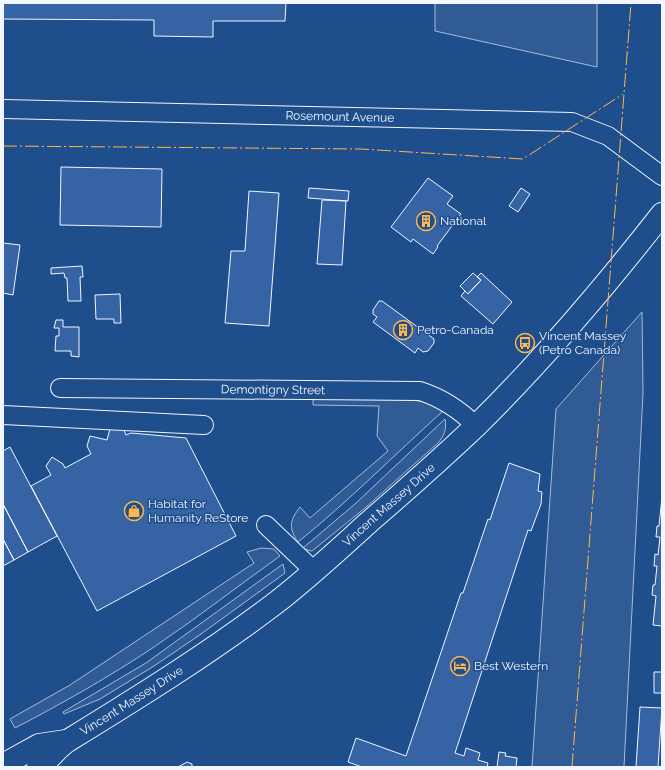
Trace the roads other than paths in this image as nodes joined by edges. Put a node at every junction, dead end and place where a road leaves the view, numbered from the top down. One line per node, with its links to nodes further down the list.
1 (3, 109): 2 (street, Rosemount Avenue)
2 (662, 176)
3 (662, 214): 7 (main road, Vincent Massey Drive)
4 (60, 388): 7 (street, Demontigny Street)
5 (3, 415): 6 (street)
6 (204, 425)
7 (476, 426): 9 (main road, Vincent Massey Drive)
8 (266, 525): 9 (street)
9 (314, 571): 10 (main road, Vincent Massey Drive)
10 (66, 741): 11 (main road, Vincent Massey Drive); 12 (main road, Vincent Massey Drive)
11 (3, 765)
12 (38, 767)

